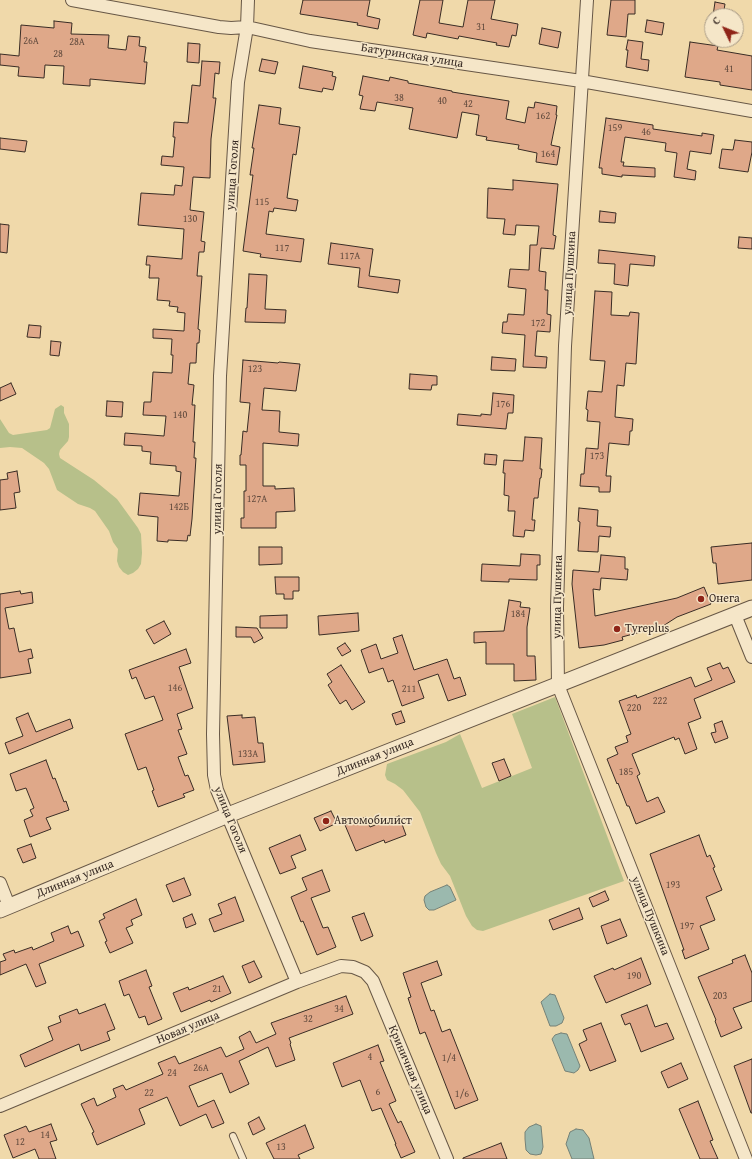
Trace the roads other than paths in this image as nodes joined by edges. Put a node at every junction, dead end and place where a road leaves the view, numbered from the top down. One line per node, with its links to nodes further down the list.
1 (72, 0): 4 (street, Батуринская улица)
2 (248, 0): 4 (street, улица Гоголя)
3 (587, 0): 5 (street, улица Пушкина)
4 (247, 27): 5 (street, Батуринская улица); 11 (street, улица Гоголя)
5 (581, 81): 6 (street, Батуринская улица); 10 (street, улица Пушкина)
6 (752, 111)
7 (752, 608): 8 (street, Длинная улица)
8 (735, 615): 9 (street); 10 (street, Длинная улица)
9 (752, 657)
10 (558, 685): 11 (street, Длинная улица); 20 (street, улица Пушкина)
11 (228, 815): 13 (street, Длинная улица); 15 (street, улица Гоголя)
12 (0, 883): 13 (street)
13 (4, 908)
14 (373, 981): 15 (street, Новая улица); 19 (street, Криничная улица)
15 (297, 982): 16 (street, Новая улица)
16 (0, 1106)
17 (233, 1136): 18 (lane)
18 (243, 1159)
19 (447, 1159)
20 (746, 1159)

